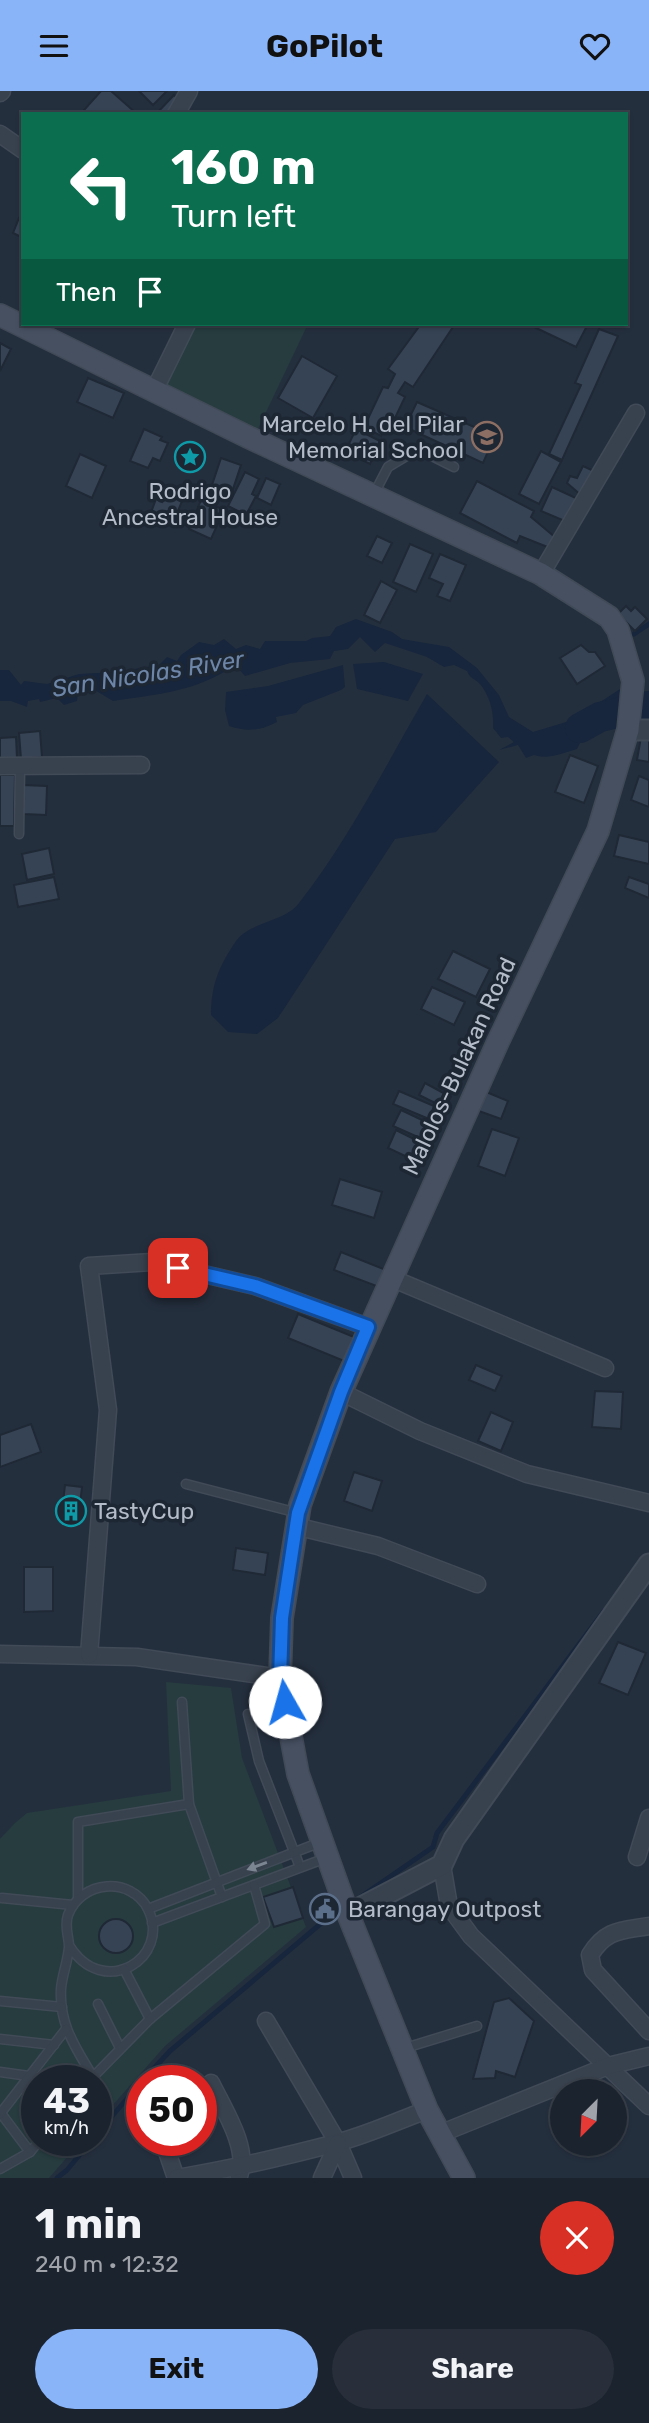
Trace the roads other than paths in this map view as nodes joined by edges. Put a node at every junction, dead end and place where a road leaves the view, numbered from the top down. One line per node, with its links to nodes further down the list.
1 (189, 91): 2 (street)
2 (177, 112)
3 (0, 134): 4 (street)
4 (21, 149)
5 (0, 315): 6 (main road, Malolos-Bulakan Road)
6 (21, 325)
7 (22, 326): 9 (main road, Malolos-Bulakan Road)
8 (186, 326): 9 (street)
9 (155, 391): 12 (main road, Malolos-Bulakan Road)
10 (636, 414): 13 (street)
11 (454, 467): 12 (lane)
12 (373, 495): 13 (main road, Malolos-Bulakan Road)
13 (541, 574): 14 (main road, Malolos-Bulakan Road)
14 (636, 726): 19 (main road, Malolos-Bulakan Road)
15 (141, 765): 17 (street)
16 (0, 766): 17 (street)
17 (20, 768): 18 (lane)
18 (19, 834)
19 (391, 1278): 20 (main road, Malolos-Bulakan Road); 21 (street)
20 (368, 1327): 22 (main road, Malolos-Bulakan Road); 29 (street)
21 (605, 1368)
22 (341, 1392): 24 (street); 25 (main road, Malolos-Bulakan Road)
23 (186, 1484): 25 (lane)
24 (649, 1503)
25 (296, 1519): 27 (street); 30 (main road, Malolos-Bulakan Road)
26 (646, 1575): 38 (street)
27 (477, 1584)
28 (0, 1654): 29 (street)
29 (89, 1655): 30 (street)
30 (280, 1678): 35 (main road, Malolos-Bulakan Road)
31 (182, 1702): 33 (lane)
32 (248, 1714): 36 (lane)
33 (189, 1804): 40 (lane); 44 (lane)
34 (649, 1818): 37 (street)
35 (324, 1850): 36 (lane); 39 (lane); 46 (main road, Malolos-Bulakan Road)
36 (294, 1852): 39 (lane); 40 (lane, one-way to 40)
37 (637, 1857)
38 (442, 1865): 46 (street); 67 (street)
39 (300, 1867): 41 (lane)
40 (216, 1881): 42 (lane); 45 (lane)
41 (254, 1885): 42 (lane); 54 (lane)
42 (222, 1896): 47 (lane)
43 (2, 1898): 44 (lane)
44 (75, 1902): 45 (lane); 49 (lane)
45 (148, 1909): 47 (lane)
46 (348, 1914): 62 (main road, Malolos-Bulakan Road)
47 (152, 1923): 50 (lane)
48 (649, 1926): 58 (street)
49 (69, 1945): 50 (lane); 53 (lane)
50 (124, 1969): 54 (lane)
51 (0, 2001): 53 (lane)
52 (98, 2004): 61 (lane)
53 (62, 2007): 57 (lane)
54 (150, 2019): 61 (lane)
55 (267, 2021): 77 (street)
56 (477, 2025): 62 (lane)
57 (66, 2029): 60 (lane); 65 (lane)
58 (649, 2031)
59 (0, 2039): 60 (lane)
60 (54, 2045): 64 (lane)
61 (120, 2048): 66 (lane)
62 (402, 2049): 73 (main road, Malolos-Bulakan Road)
63 (649, 2056): 67 (street)
64 (38, 2065)
65 (84, 2065)
66 (104, 2065)
67 (608, 2066): 72 (street); 75 (street)
68 (0, 2072): 69 (lane)
69 (21, 2076)
70 (21, 2087): 74 (lane)
71 (217, 2096): 81 (street)
72 (649, 2106)
73 (427, 2110): 75 (main road, Malolos-Bulakan Road); 77 (street)
74 (0, 2113): 76 (lane)
75 (442, 2133): 85 (main road, Malolos-Bulakan Road)
76 (21, 2140)
77 (338, 2143): 81 (street); 83 (street); 84 (street)
78 (23, 2156): 80 (lane)
79 (169, 2156): 82 (street)
80 (0, 2169)
81 (240, 2172): 82 (street)
82 (177, 2178)
83 (322, 2178)
84 (353, 2178)
85 (464, 2178)

